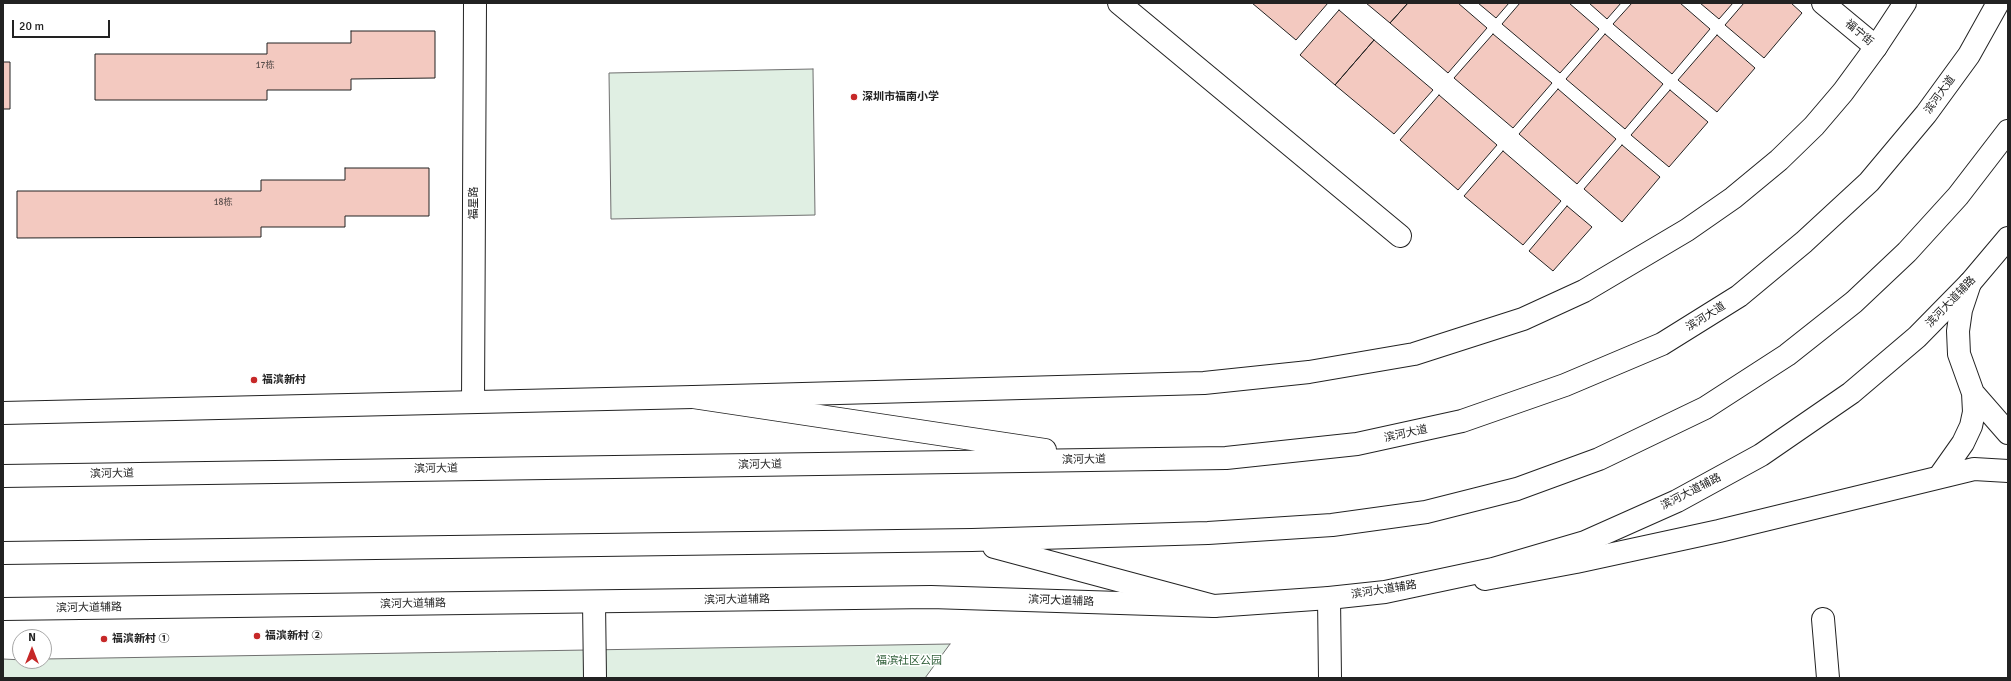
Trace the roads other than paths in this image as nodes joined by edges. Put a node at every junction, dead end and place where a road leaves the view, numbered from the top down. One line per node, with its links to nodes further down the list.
1 (475, 3): 13 (main road, 福星路)
2 (1119, 3): 8 (main road)
3 (1823, 3): 6 (main road, 福宁街)
4 (1905, 3): 6 (main road)
5 (1998, 3): 16 (main road, 滨河大道)
6 (1876, 47): 12 (main road)
7 (2008, 132): 20 (main road)
8 (1400, 236)
9 (2008, 238): 10 (main road, 滨河大道辅路)
10 (1970, 283): 11 (main road); 24 (main road, 滨河大道辅路)
11 (1973, 393): 15 (main road); 19 (main road)
12 (693, 398): 13 (main road); 16 (main road)
13 (473, 402): 14 (main road)
14 (3, 413)
15 (2008, 433)
16 (1110, 460): 18 (main road, 滨河大道)
17 (2008, 470): 19 (main road)
18 (3, 476)
19 (1939, 477): 24 (main road)
20 (972, 540): 21 (main road); 27 (main road)
21 (52, 552): 22 (main road); 23 (main road)
22 (3, 553)
23 (3, 561)
24 (1385, 592): 25 (main road, 滨河大道辅路)
25 (1328, 598): 27 (main road, 滨河大道辅路); 31 (main road)
26 (594, 602): 27 (main road, 滨河大道辅路); 28 (main road, 滨河大道辅路); 30 (main road)
27 (1214, 606)
28 (3, 609)
29 (1823, 619): 32 (main road)
30 (595, 678)
31 (1330, 678)
32 (1828, 678)

